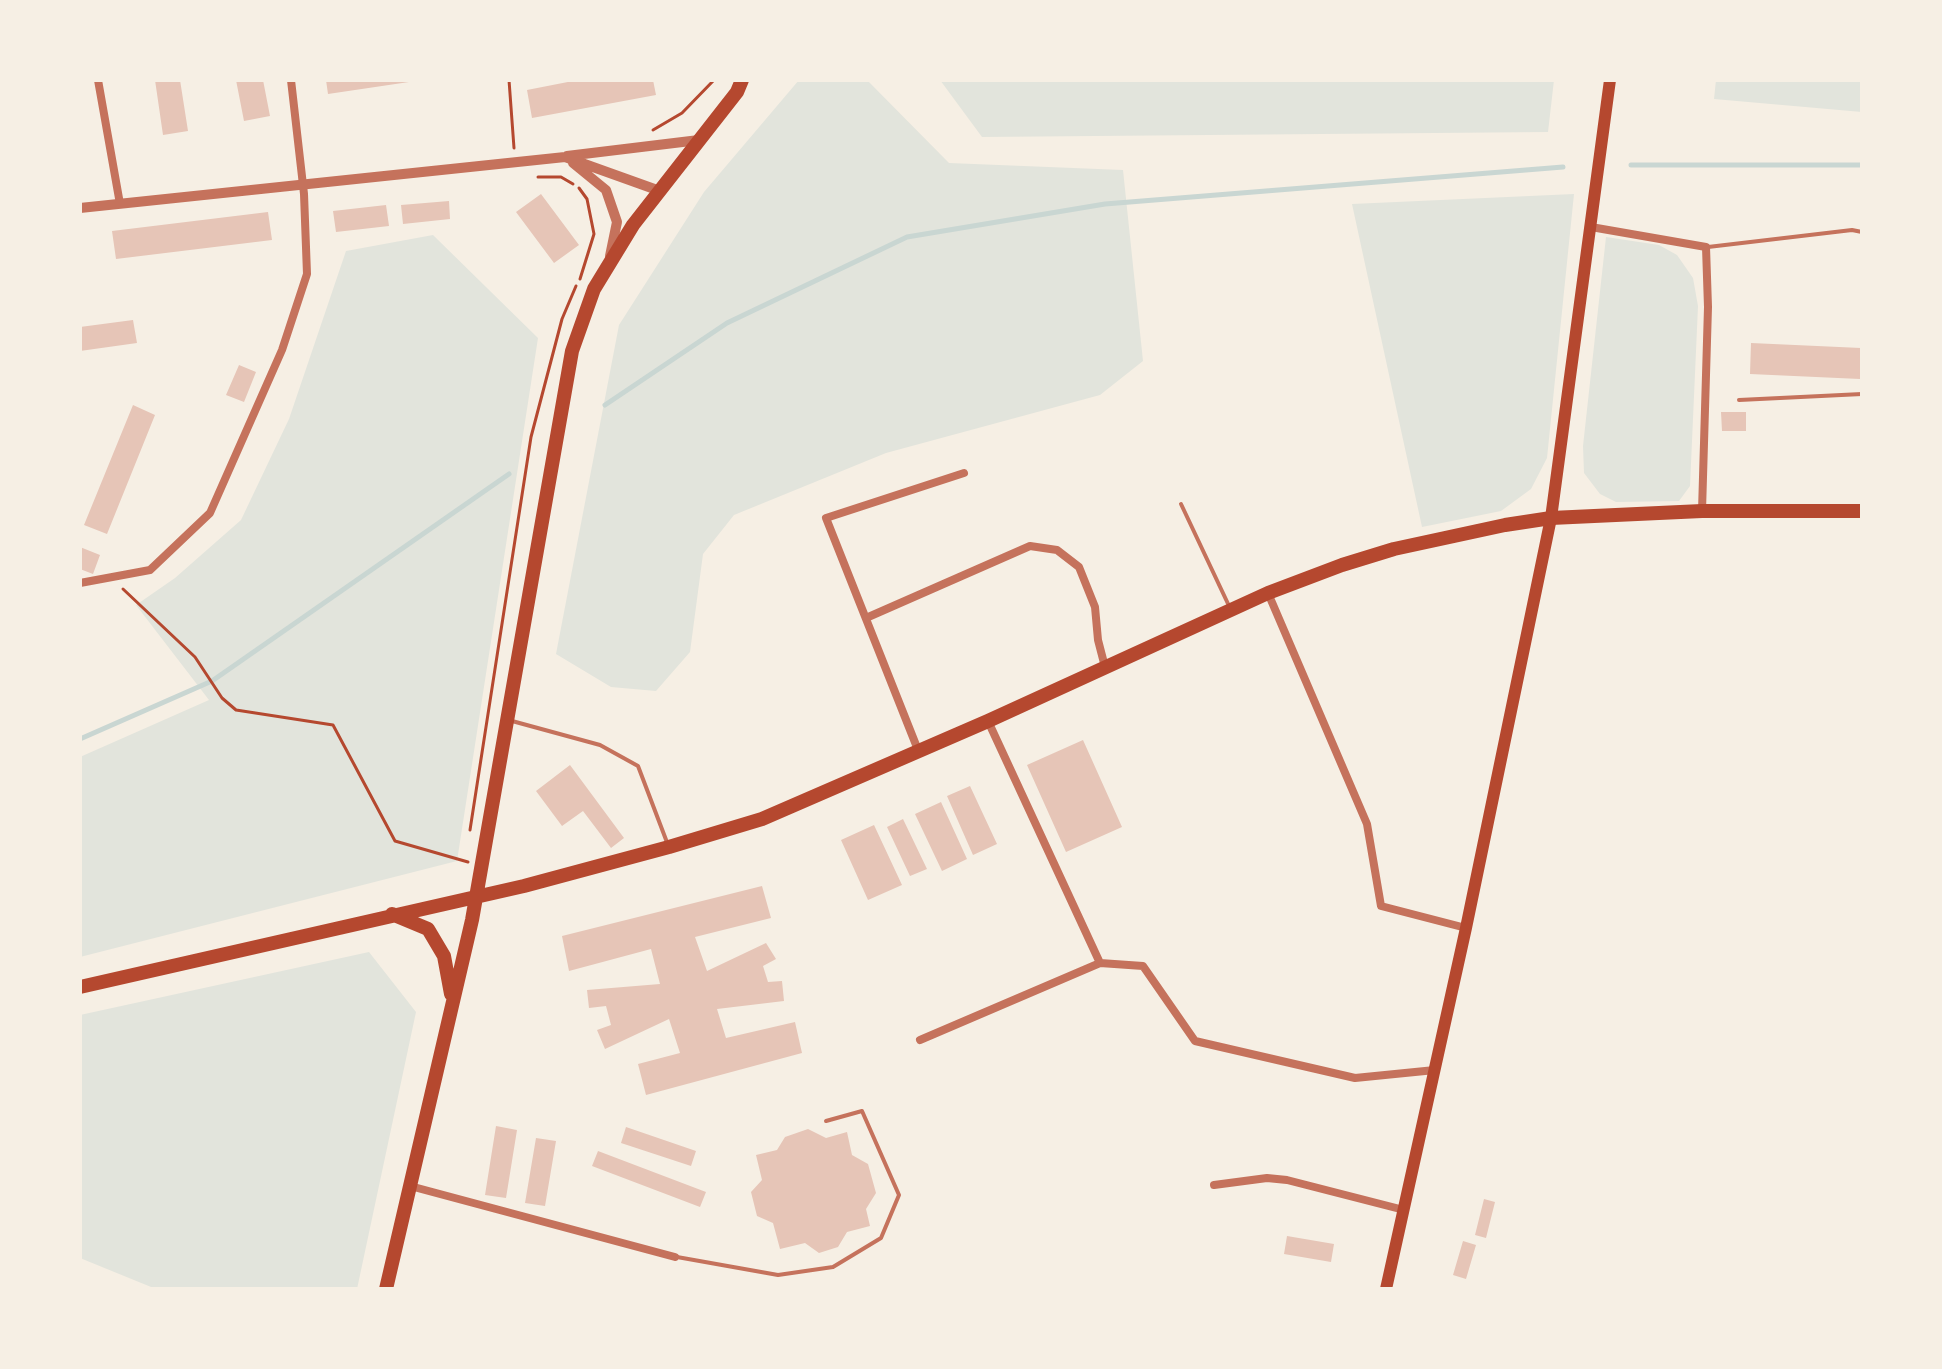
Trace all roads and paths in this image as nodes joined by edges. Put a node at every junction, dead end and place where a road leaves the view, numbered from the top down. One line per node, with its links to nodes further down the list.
1 (98, 80): 14 (street)
2 (291, 80): 12 (street)
3 (509, 80): 10 (path)
4 (714, 80): 7 (path)
5 (742, 80): 8 (main road)
6 (1610, 80): 16 (main road)
7 (653, 130)
8 (699, 140): 9 (street); 13 (main road)
9 (565, 157): 10 (street); 13 (street); 19 (street)
10 (515, 162): 12 (street)
11 (538, 177): 36 (path)
12 (303, 184): 14 (street); 27 (street)
13 (660, 191): 19 (main road)
14 (120, 204): 15 (street)
15 (80, 208)
16 (1591, 227): 18 (street); 26 (main road)
17 (1862, 232): 18 (lane)
18 (1706, 247): 24 (street)
19 (608, 267): 33 (main road)
20 (1862, 394): 21 (lane)
21 (1739, 400)
22 (964, 473): 31 (street)
23 (1181, 504): 30 (lane)
24 (1702, 511): 25 (main road); 26 (main road)
25 (1862, 511)
26 (1551, 518): 29 (main road); 41 (main road)
27 (112, 578): 28 (street); 38 (path)
28 (80, 583)
29 (1268, 593): 30 (main road); 41 (street)
30 (1231, 610): 32 (main road)
31 (866, 618): 32 (street); 35 (street)
32 (1105, 667): 34 (main road)
33 (508, 720): 37 (lane); 38 (main road)
34 (988, 721): 35 (main road); 42 (street)
35 (918, 750): 37 (main road)
36 (470, 830)
37 (669, 847): 39 (main road)
38 (480, 864): 39 (main road)
39 (475, 896): 40 (main road); 44 (main road)
40 (392, 914): 43 (main road); 44 (main road)
41 (1466, 928): 46 (main road)
42 (1100, 963): 45 (street); 46 (street)
43 (80, 987)
44 (453, 1002): 49 (main road)
45 (920, 1040)
46 (1435, 1070): 50 (main road)
47 (826, 1121): 51 (lane)
48 (1214, 1185): 50 (street)
49 (410, 1186): 51 (street); 52 (main road)
50 (1404, 1210): 53 (main road)
51 (675, 1257)
52 (386, 1289)
53 (1386, 1289)

